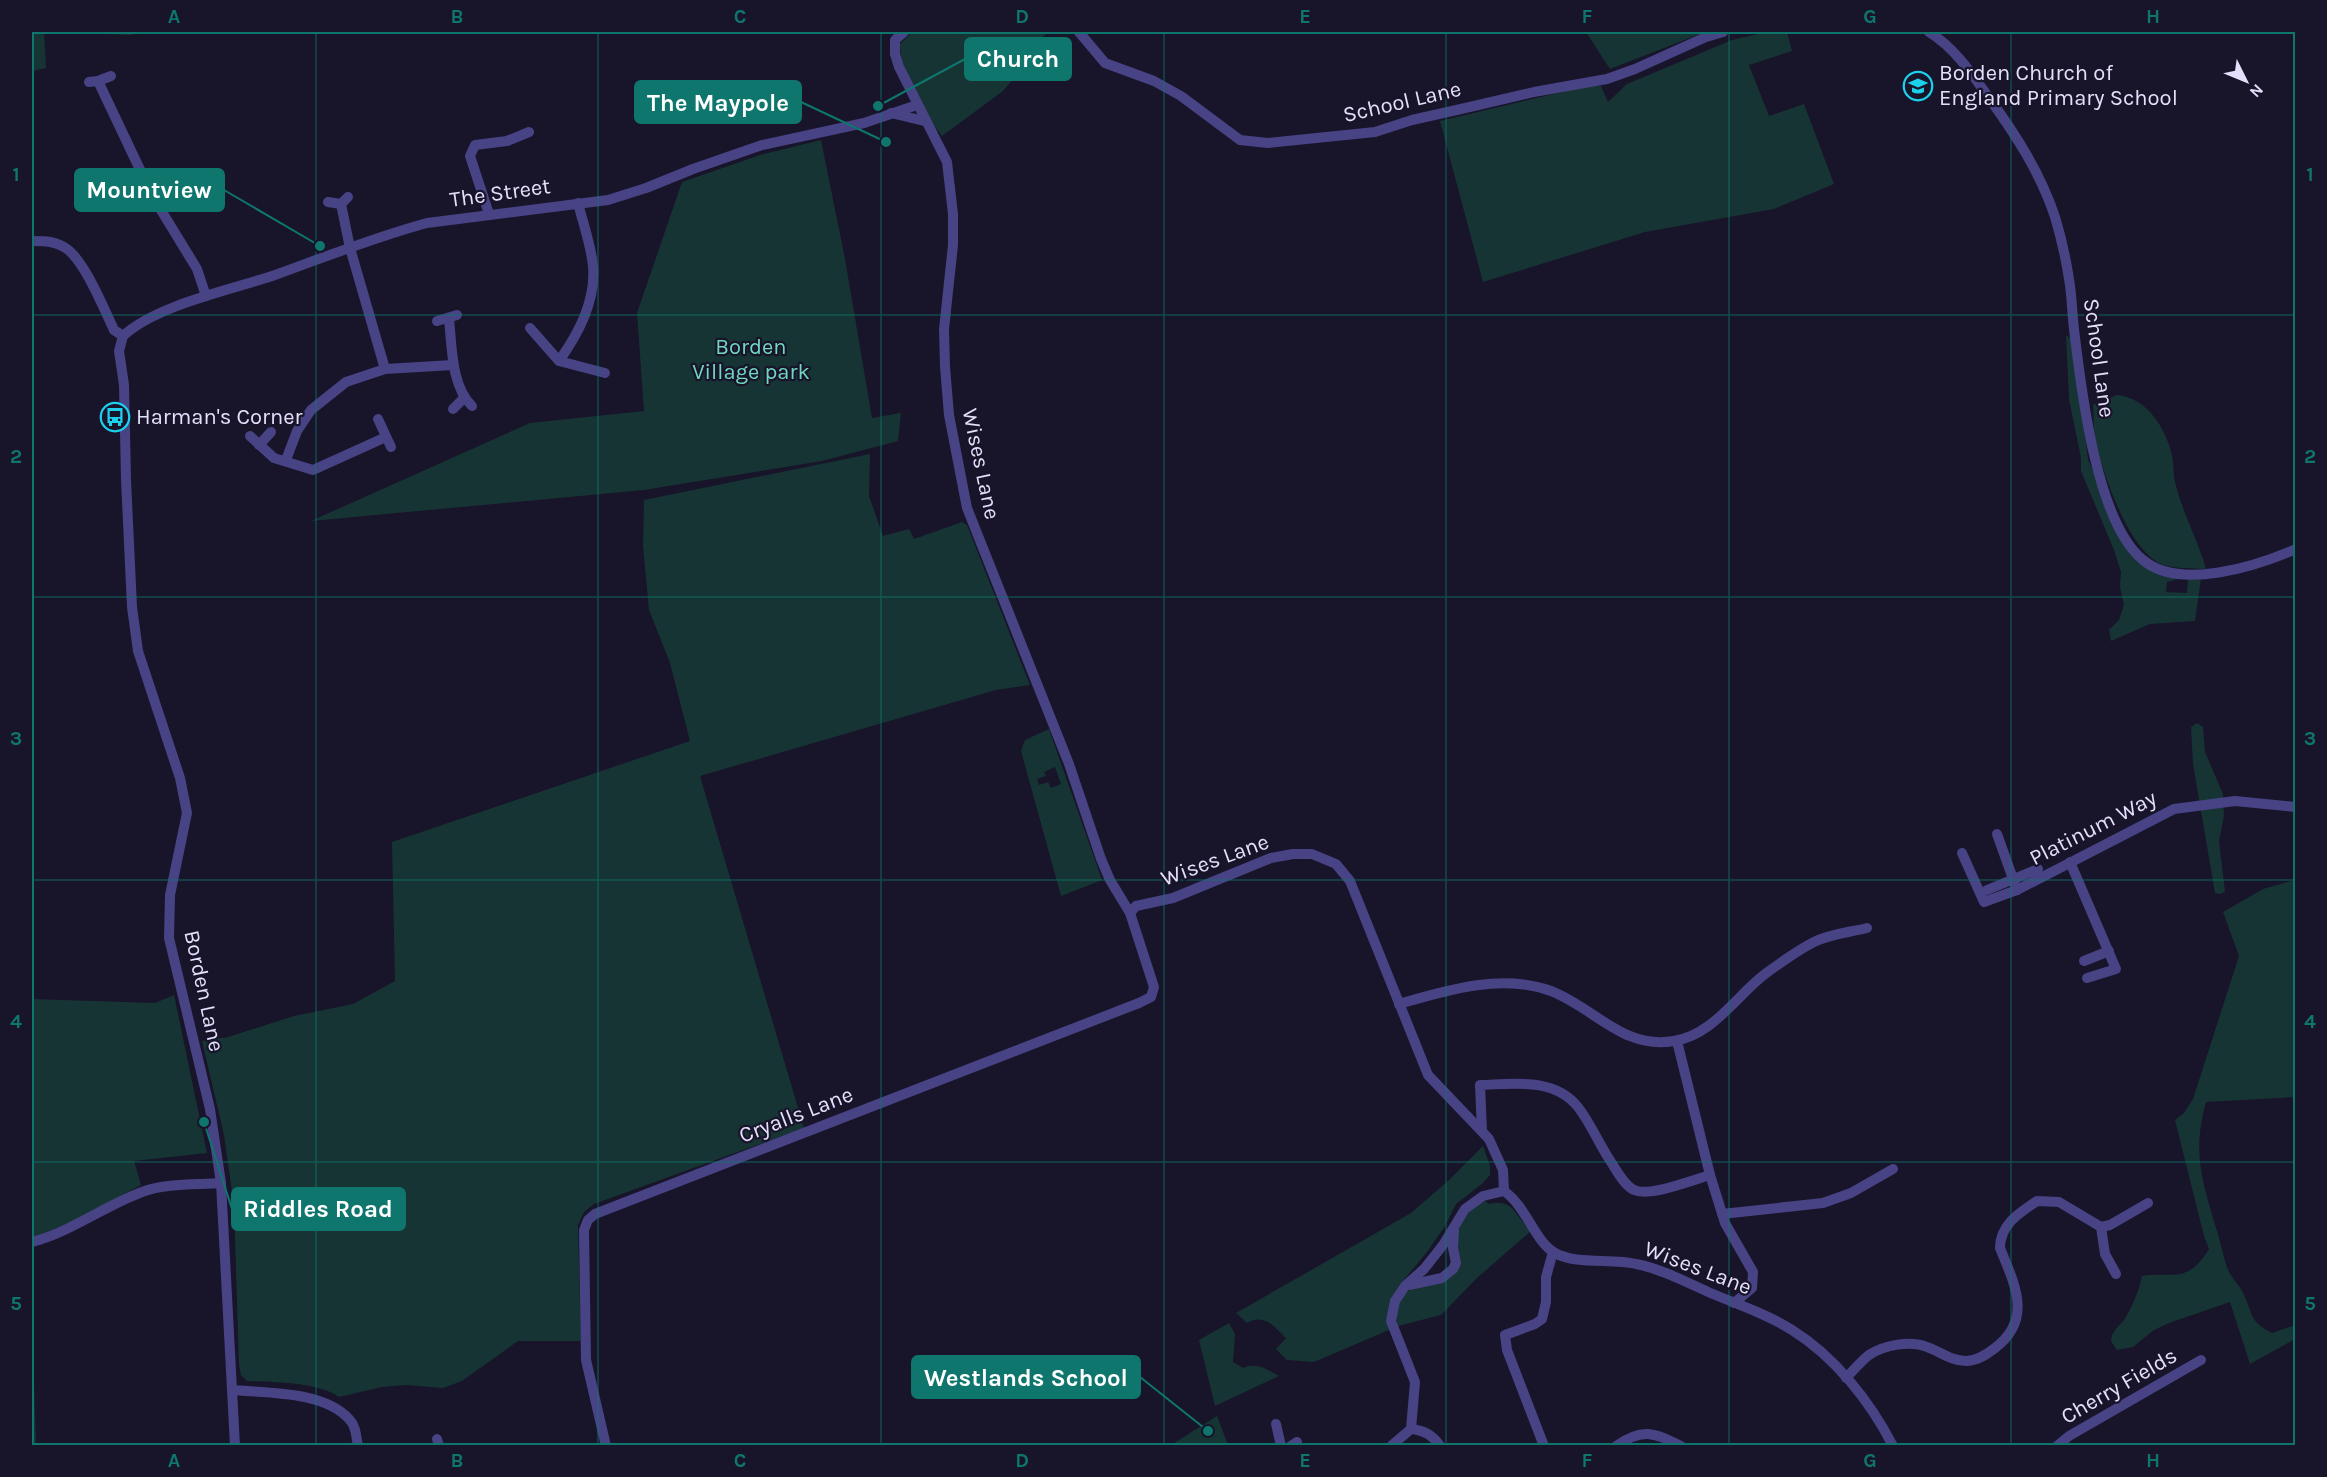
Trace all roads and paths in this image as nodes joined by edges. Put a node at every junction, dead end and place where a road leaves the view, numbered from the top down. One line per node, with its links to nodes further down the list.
1 (904, 32): 6 (street, Wises Lane)
2 (1079, 32): 3 (street, School Lane)
3 (1723, 32)
4 (1930, 32): 29 (street, School Lane)
5 (111, 76): 15 (street)
6 (917, 105): 7 (street, The Street); 8 (street, Wises Lane)
7 (891, 113): 8 (street); 11 (street, The Street)
8 (924, 121): 37 (street, Wises Lane)
9 (529, 132): 12 (street)
10 (328, 202): 14 (street)
11 (578, 202): 12 (street, The Street); 19 (street)
12 (489, 214): 14 (street, The Street)
13 (32, 241): 18 (street)
14 (350, 248): 15 (street, The Street); 21 (street)
15 (206, 296): 18 (street, The Street)
16 (437, 321): 20 (street)
17 (530, 328): 19 (street)
18 (123, 336): 47 (street, Borden Lane)
19 (559, 361): 22 (street)
20 (453, 365): 21 (street); 23 (street)
21 (385, 369): 28 (street)
22 (605, 373)
23 (453, 409)
24 (378, 420): 28 (street)
25 (271, 432): 27 (street)
26 (250, 436): 27 (street)
27 (259, 445): 28 (street)
28 (285, 460)
29 (2295, 549)
30 (2295, 807): 33 (street, Platinum Way)
31 (1997, 834): 35 (street)
32 (1962, 853): 35 (street, Platinum Way)
33 (2070, 862): 35 (street, Platinum Way); 39 (street)
34 (2038, 869): 35 (street)
35 (2015, 884): 36 (street)
36 (1987, 890)
37 (1130, 913): 42 (street, Wises Lane); 65 (street, Cryalls Lane)
38 (1868, 928): 43 (street)
39 (2109, 951): 40 (street); 41 (street)
40 (2084, 961)
41 (2087, 978)
42 (1399, 1004): 43 (street); 44 (street, Wises Lane)
43 (1677, 1041): 46 (street)
44 (1482, 1131): 46 (street); 48 (street, Wises Lane)
45 (1893, 1169): 50 (street)
46 (1710, 1174): 50 (street)
47 (221, 1183): 53 (street); 60 (street, Borden Lane)
48 (1503, 1191): 51 (street); 54 (street)
49 (2148, 1203): 52 (street)
50 (1722, 1214): 57 (street)
51 (1455, 1226): 56 (street); 56 (street)
52 (2102, 1227): 55 (street); 59 (street)
53 (32, 1242)
54 (1553, 1252): 57 (street, Wises Lane); 69 (street)
55 (2116, 1274)
56 (1405, 1286): 62 (street)
57 (1734, 1303): 59 (street, Wises Lane)
58 (2201, 1360): 73 (street, Cherry Fields)
59 (1846, 1378): 72 (street, Wises Lane)
60 (232, 1390): 63 (street, Borden Lane); 64 (street)
61 (1276, 1424): 66 (street)
62 (1411, 1429): 67 (street); 68 (street)
63 (235, 1446)
64 (358, 1446)
65 (606, 1446)
66 (1281, 1446)
67 (1390, 1446)
68 (1440, 1446)
69 (1544, 1446)
70 (1616, 1446): 71 (street)
71 (1682, 1446)
72 (1893, 1446)
73 (2057, 1446)

